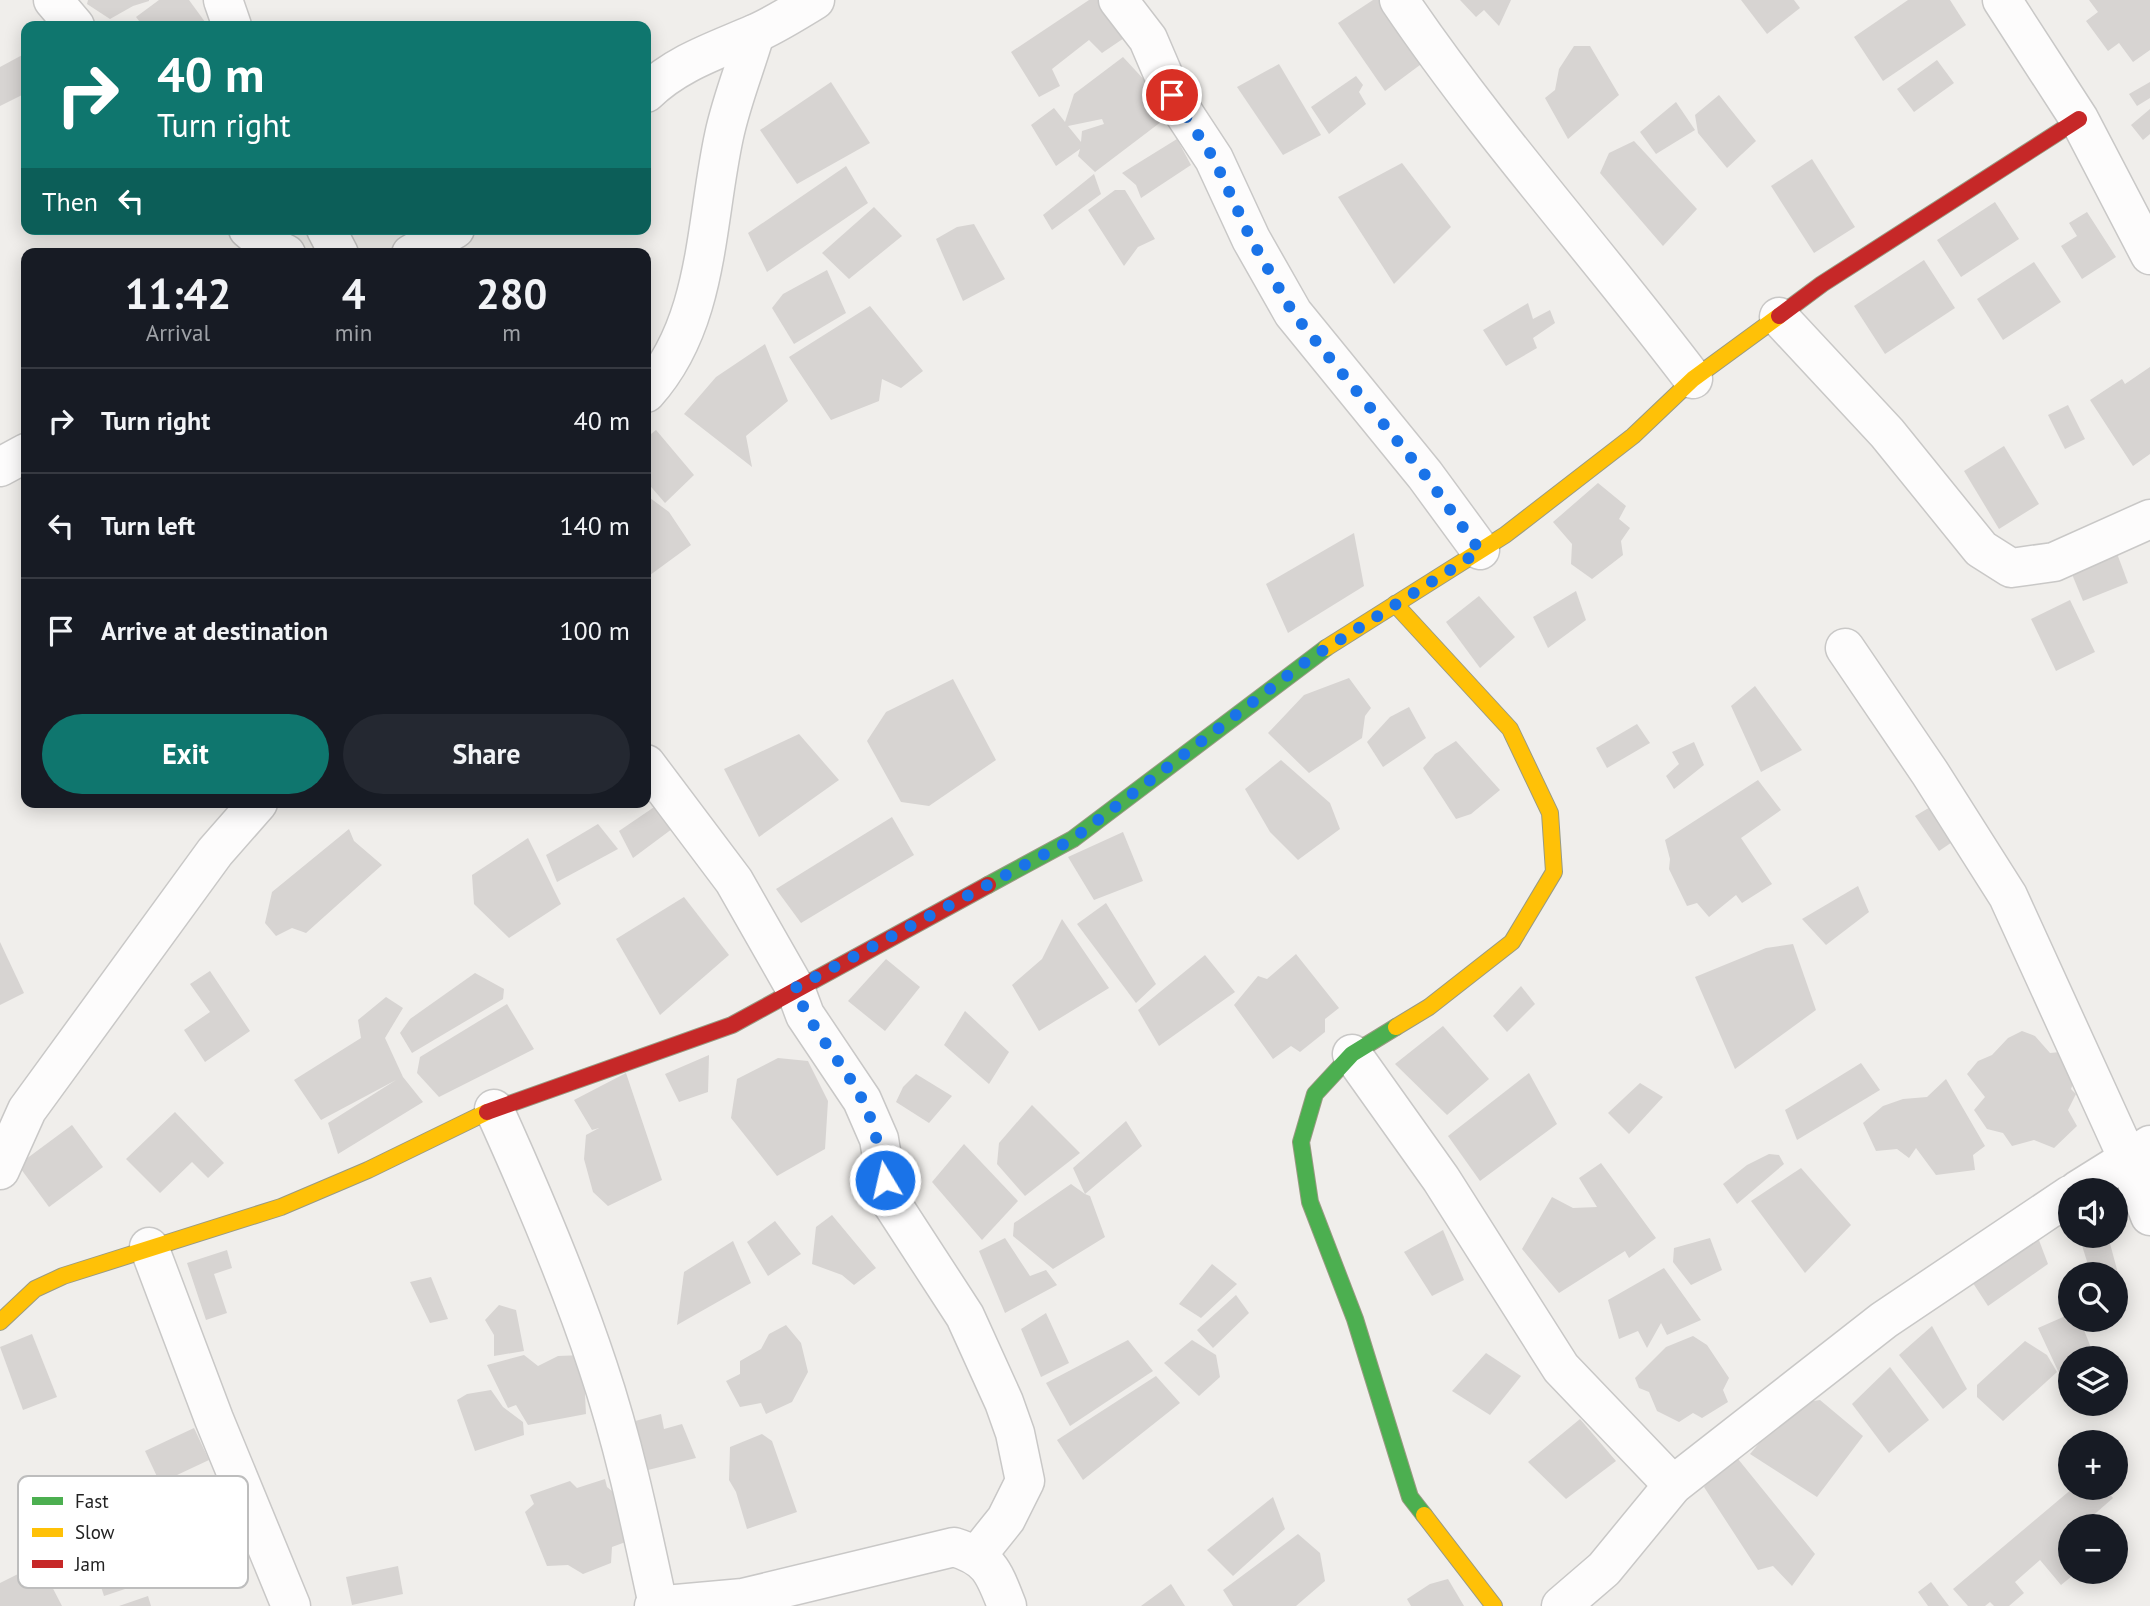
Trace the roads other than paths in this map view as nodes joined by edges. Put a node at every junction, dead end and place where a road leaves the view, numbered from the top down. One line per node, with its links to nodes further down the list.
1 (53, 0): 7 (street)
2 (223, 0): 8 (street)
3 (815, 0): 9 (street)
4 (1118, 0): 23 (street)
5 (1399, 0): 18 (street)
6 (2002, 0): 11 (street)
7 (71, 21)
8 (230, 21)
9 (755, 34): 10 (street); 19 (street)
10 (651, 88)
11 (2079, 119): 16 (street); 17 (street)
12 (255, 235): 14 (street)
13 (444, 235): 15 (street)
14 (273, 248)
15 (422, 248)
16 (2150, 255)
17 (1779, 317): 18 (street); 22 (street)
18 (1693, 379): 23 (street)
19 (651, 387)
20 (21, 456): 21 (street)
21 (0, 467)
22 (2150, 519)
23 (1480, 551): 24 (street)
24 (1395, 604): 28 (street); 29 (street)
25 (1845, 648): 31 (street)
26 (651, 771): 28 (street)
27 (254, 808): 32 (street)
28 (795, 988): 30 (street); 41 (street)
29 (1352, 1054): 39 (street); 45 (street)
30 (494, 1109): 36 (street); 43 (street)
31 (2139, 1152): 33 (street); 35 (street)
32 (0, 1170)
33 (2097, 1178)
34 (2058, 1203): 39 (street)
35 (2150, 1216)
36 (149, 1247): 37 (street); 38 (street)
37 (0, 1322)
38 (237, 1476)
39 (1673, 1485): 46 (street)
40 (248, 1502): 42 (street)
41 (978, 1554): 43 (street); 44 (street)
42 (291, 1606)
43 (656, 1606)
44 (1007, 1606)
45 (1494, 1606)
46 (1561, 1606)

